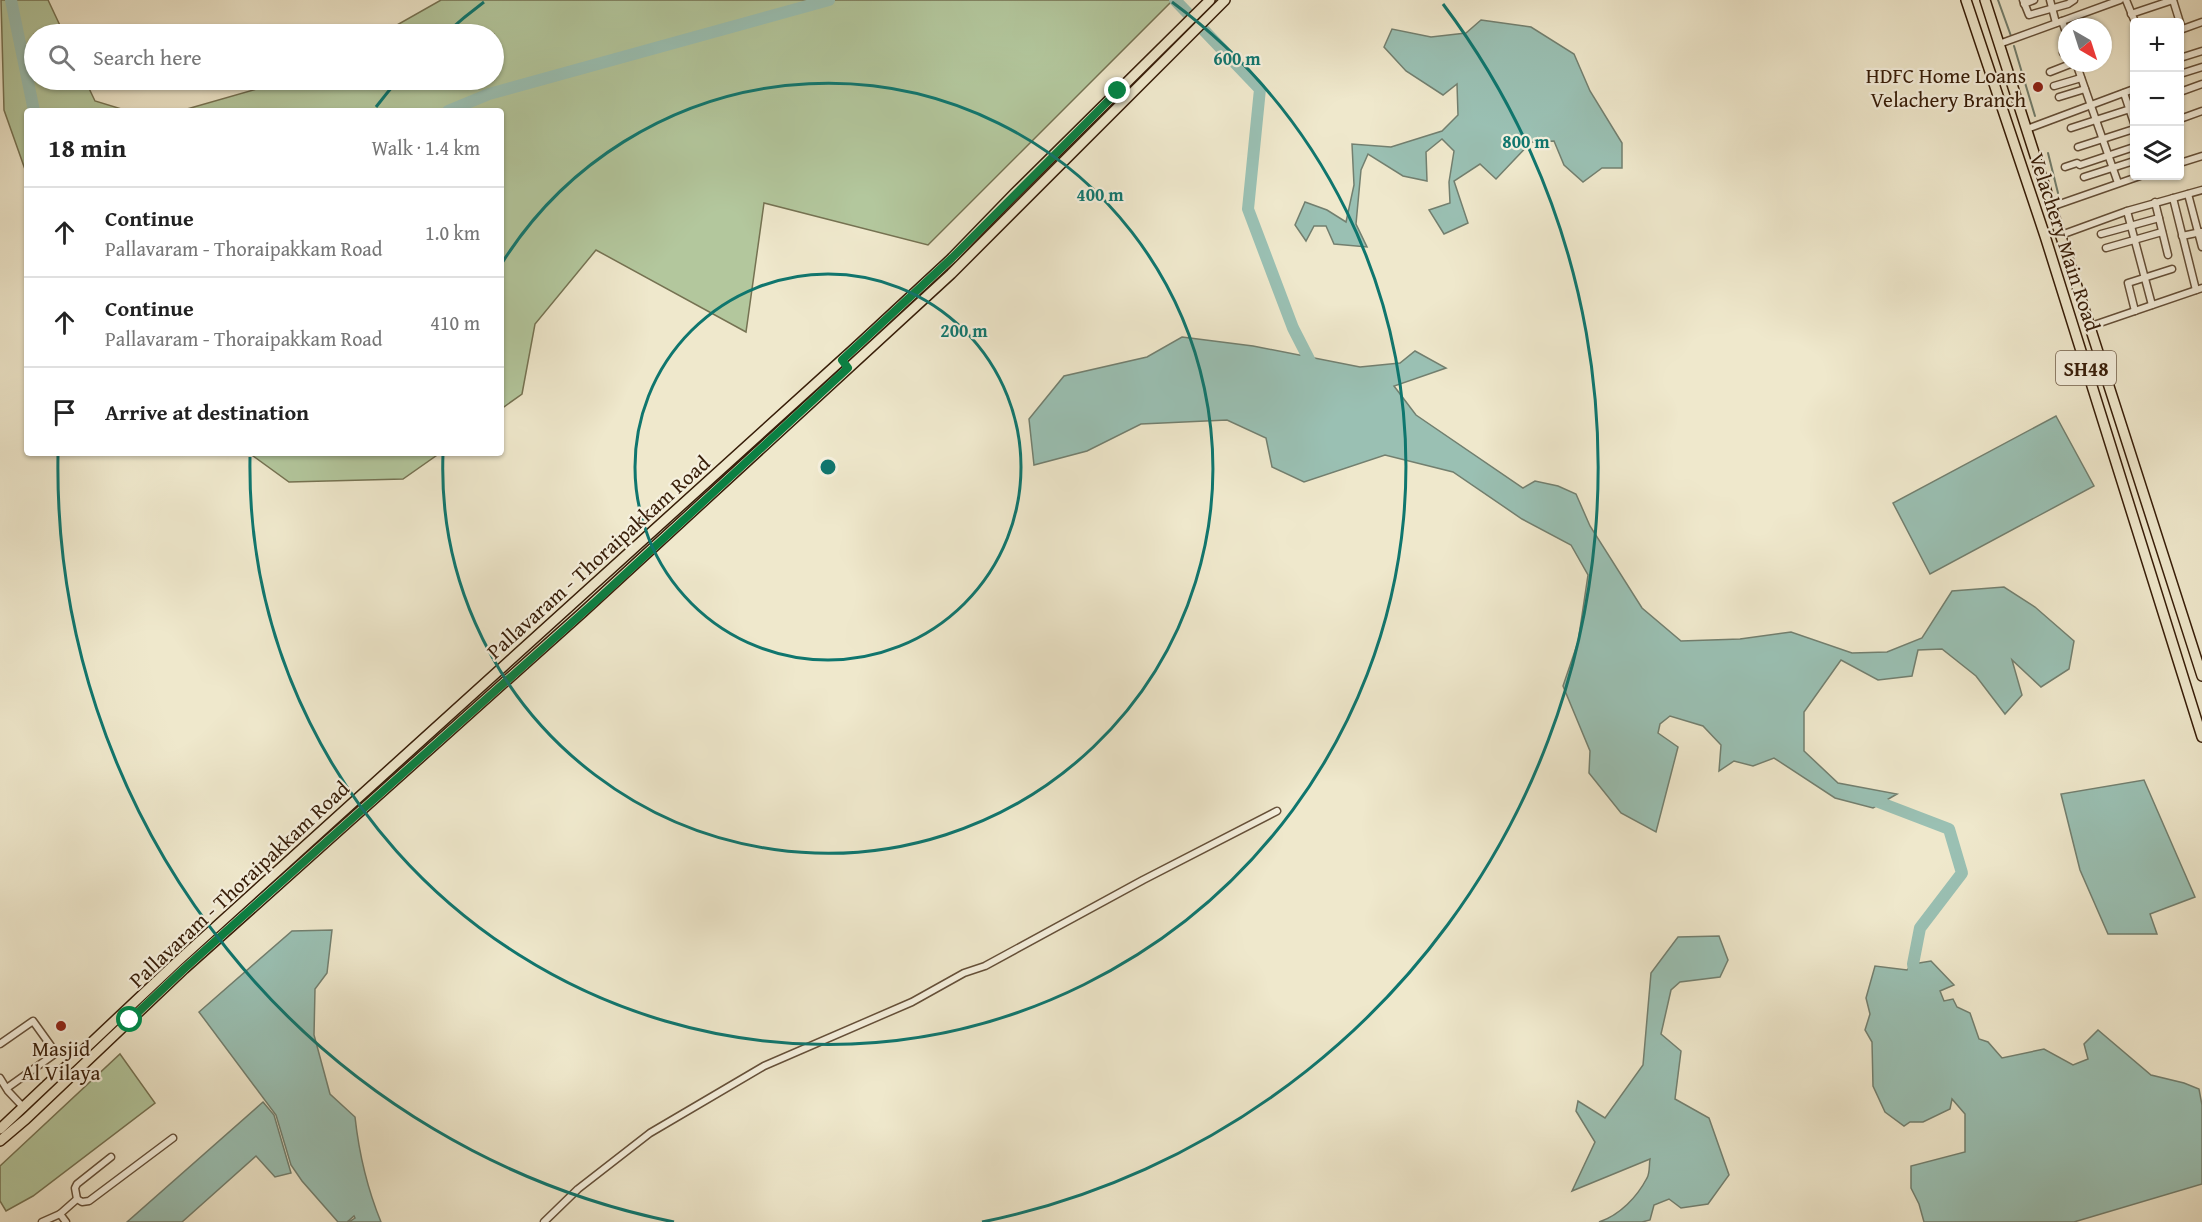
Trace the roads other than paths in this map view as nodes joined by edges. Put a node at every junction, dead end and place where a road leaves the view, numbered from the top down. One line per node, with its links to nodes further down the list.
1 (1210, 0): 26 (main road, Pallavaram - Thoraipakkam Road)
2 (1225, 0): 27 (main road, Pallavaram - Thoraipakkam Road)
3 (1966, 0): 89 (main road, Velachery Main Road / SH48)
4 (1985, 0): 23 (main road, Velachery Main Road / SH48)
5 (2034, 0): 12 (street)
6 (2050, 0): 14 (street)
7 (2074, 0): 14 (street)
8 (2096, 0): 13 (street)
9 (2120, 0): 13 (street)
10 (2126, 0): 15 (street)
11 (2173, 0): 15 (street); 18 (street)
12 (2023, 2): 14 (street)
13 (2098, 8): 16 (street)
14 (2052, 9): 19 (street)
15 (2131, 14): 17 (street)
16 (2070, 18)
17 (2133, 18)
18 (2178, 18)
19 (2058, 20)
20 (2058, 22): 23 (street)
21 (2202, 22): 22 (street)
22 (2184, 28)
23 (1999, 44): 47 (main road, Velachery Main Road / SH48)
24 (2202, 51): 25 (street)
25 (2184, 57)
26 (1150, 59): 27 (main road); 68 (main road, Pallavaram - Thoraipakkam Road)
27 (1158, 67): 70 (main road, Pallavaram - Thoraipakkam Road)
28 (2202, 67): 32 (street)
29 (2058, 69): 30 (street)
30 (2050, 72)
31 (2079, 72): 33 (street)
32 (2184, 73)
33 (2081, 78): 35 (street); 36 (street)
34 (2202, 84): 38 (street)
35 (2054, 86)
36 (2085, 89): 40 (street); 41 (street)
37 (2130, 91): 39 (street)
38 (2184, 91)
39 (2124, 93): 41 (street); 42 (street)
40 (2059, 97)
41 (2090, 105): 45 (street); 47 (street)
42 (2130, 109): 45 (street)
43 (2202, 111): 44 (street)
44 (2184, 118)
45 (2095, 120): 46 (street); 49 (street)
46 (2072, 128)
47 (2027, 129): 65 (main road, Velachery Main Road / SH48)
48 (2130, 130): 49 (street)
49 (2102, 139): 50 (street); 52 (street)
50 (2078, 147)
51 (2130, 148): 52 (street)
52 (2109, 155): 56 (street); 57 (street)
53 (2202, 156): 55 (street)
54 (2130, 162): 57 (street)
55 (2184, 162)
56 (2065, 167)
57 (2113, 168): 58 (street); 60 (street)
58 (2084, 177)
59 (2130, 179): 60 (street)
60 (2118, 183): 65 (street)
61 (2202, 190): 62 (street)
62 (2188, 194): 63 (street); 72 (street)
63 (2173, 198): 64 (street); 75 (street)
64 (2155, 202): 66 (street); 67 (street)
65 (2051, 207): 74 (main road, Velachery Main Road / SH48)
66 (2127, 211): 69 (street); 74 (street)
67 (2159, 218): 69 (street); 71 (street)
68 (984, 224): 70 (main road); 86 (main road, Pallavaram - Thoraipakkam Road)
69 (2131, 226): 73 (street); 76 (street)
70 (993, 231): 86 (main road, Pallavaram - Thoraipakkam Road)
71 (2162, 232): 76 (street); 79 (street)
72 (2200, 233): 75 (street); 78 (street)
73 (2101, 234)
74 (2061, 235): 85 (main road, Velachery Main Road / SH48)
75 (2182, 236): 82 (street)
76 (2135, 240): 77 (street); 81 (street)
77 (2106, 248)
78 (2202, 248)
79 (2168, 255)
80 (2172, 269): 81 (street)
81 (2145, 278): 83 (street); 84 (street)
82 (2199, 289): 83 (street)
83 (2152, 305): 84 (street)
84 (2135, 311): 85 (street)
85 (2091, 326): 88 (main road, Velachery Main Road / SH48)
86 (868, 344): 87 (main road, Pallavaram - Thoraipakkam Road)
87 (776, 428): 96 (main road, Pallavaram - Thoraipakkam Road); 99 (main road, Pallavaram - Thoraipakkam Road)
88 (2189, 636): 89 (main road); 90 (main road, Velachery Main Road / SH48)
89 (2171, 641): 91 (main road, Velachery Main Road / SH48)
90 (2202, 676)
91 (2202, 737)
92 (1277, 811): 105 (street)
93 (0, 1044): 95 (street)
94 (0, 1078): 95 (street)
95 (7, 1088): 96 (street)
96 (24, 1108): 97 (main road, Pallavaram - Thoraipakkam Road)
97 (0, 1128)
98 (173, 1138): 101 (street)
99 (0, 1141)
100 (111, 1157): 101 (street)
101 (77, 1199): 102 (street)
102 (60, 1214): 103 (street); 104 (street)
103 (42, 1222)
104 (66, 1222)
105 (544, 1222)

